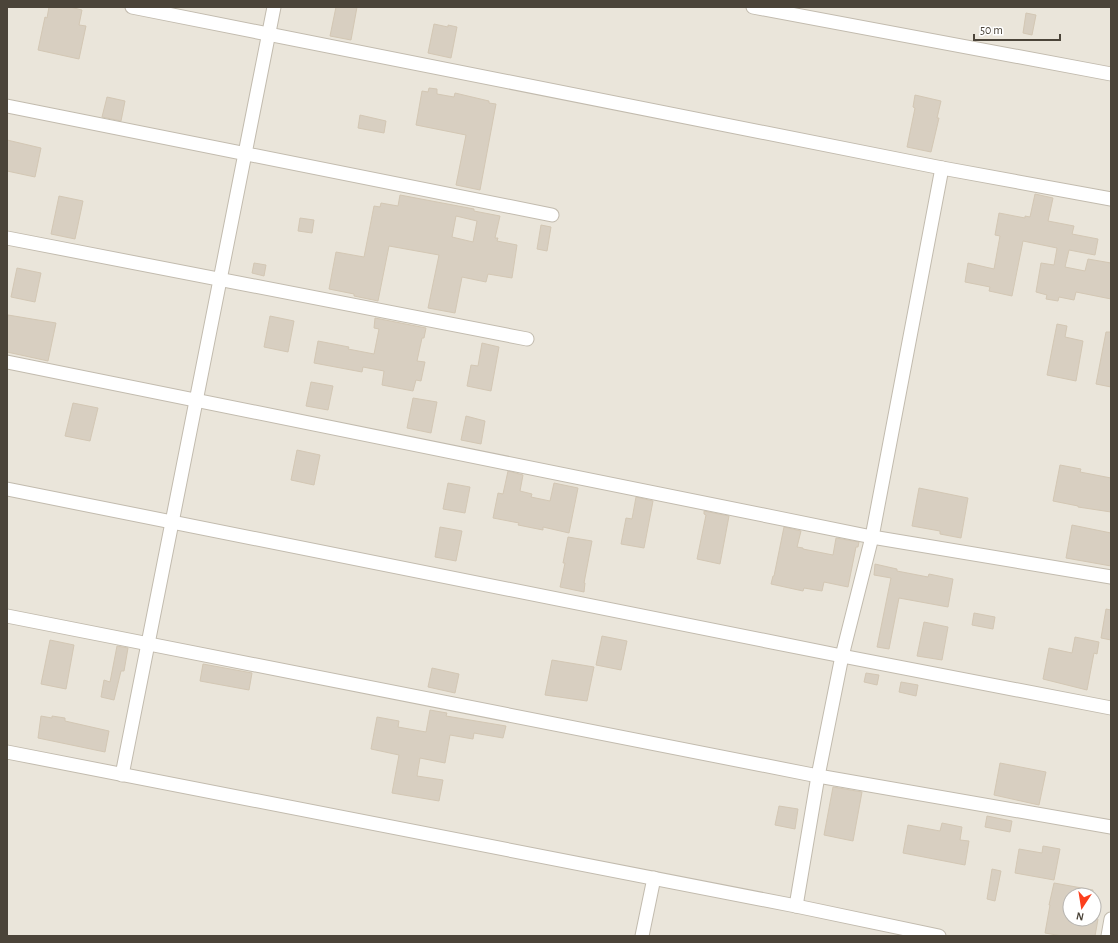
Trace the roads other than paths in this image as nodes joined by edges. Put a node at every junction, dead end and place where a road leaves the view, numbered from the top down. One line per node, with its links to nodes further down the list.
1 (132, 7): 4 (street)
2 (274, 7): 4 (street)
3 (753, 7): 5 (street)
4 (269, 34): 7 (street); 8 (street)
5 (1111, 74)
6 (7, 106): 7 (street)
7 (245, 154): 10 (street); 12 (street)
8 (942, 168): 9 (street); 18 (street)
9 (1111, 199)
10 (552, 215)
11 (7, 238): 12 (street)
12 (220, 280): 13 (street); 15 (street)
13 (527, 339)
14 (7, 362): 15 (street)
15 (196, 399): 17 (street); 18 (street)
16 (7, 488): 17 (street)
17 (172, 521): 21 (street); 22 (street)
18 (872, 537): 19 (street); 22 (street)
19 (1111, 577)
20 (7, 616): 21 (street)
21 (148, 644): 25 (street); 26 (street)
22 (842, 656): 23 (street); 26 (street)
23 (1111, 708)
24 (7, 752): 25 (street)
25 (122, 775): 28 (street)
26 (818, 776): 27 (street); 29 (street)
27 (1111, 827)
28 (654, 878): 29 (street); 31 (street)
29 (796, 906): 32 (street)
30 (1111, 919): 33 (street)
31 (642, 936)
32 (939, 936)
33 (1108, 936)

